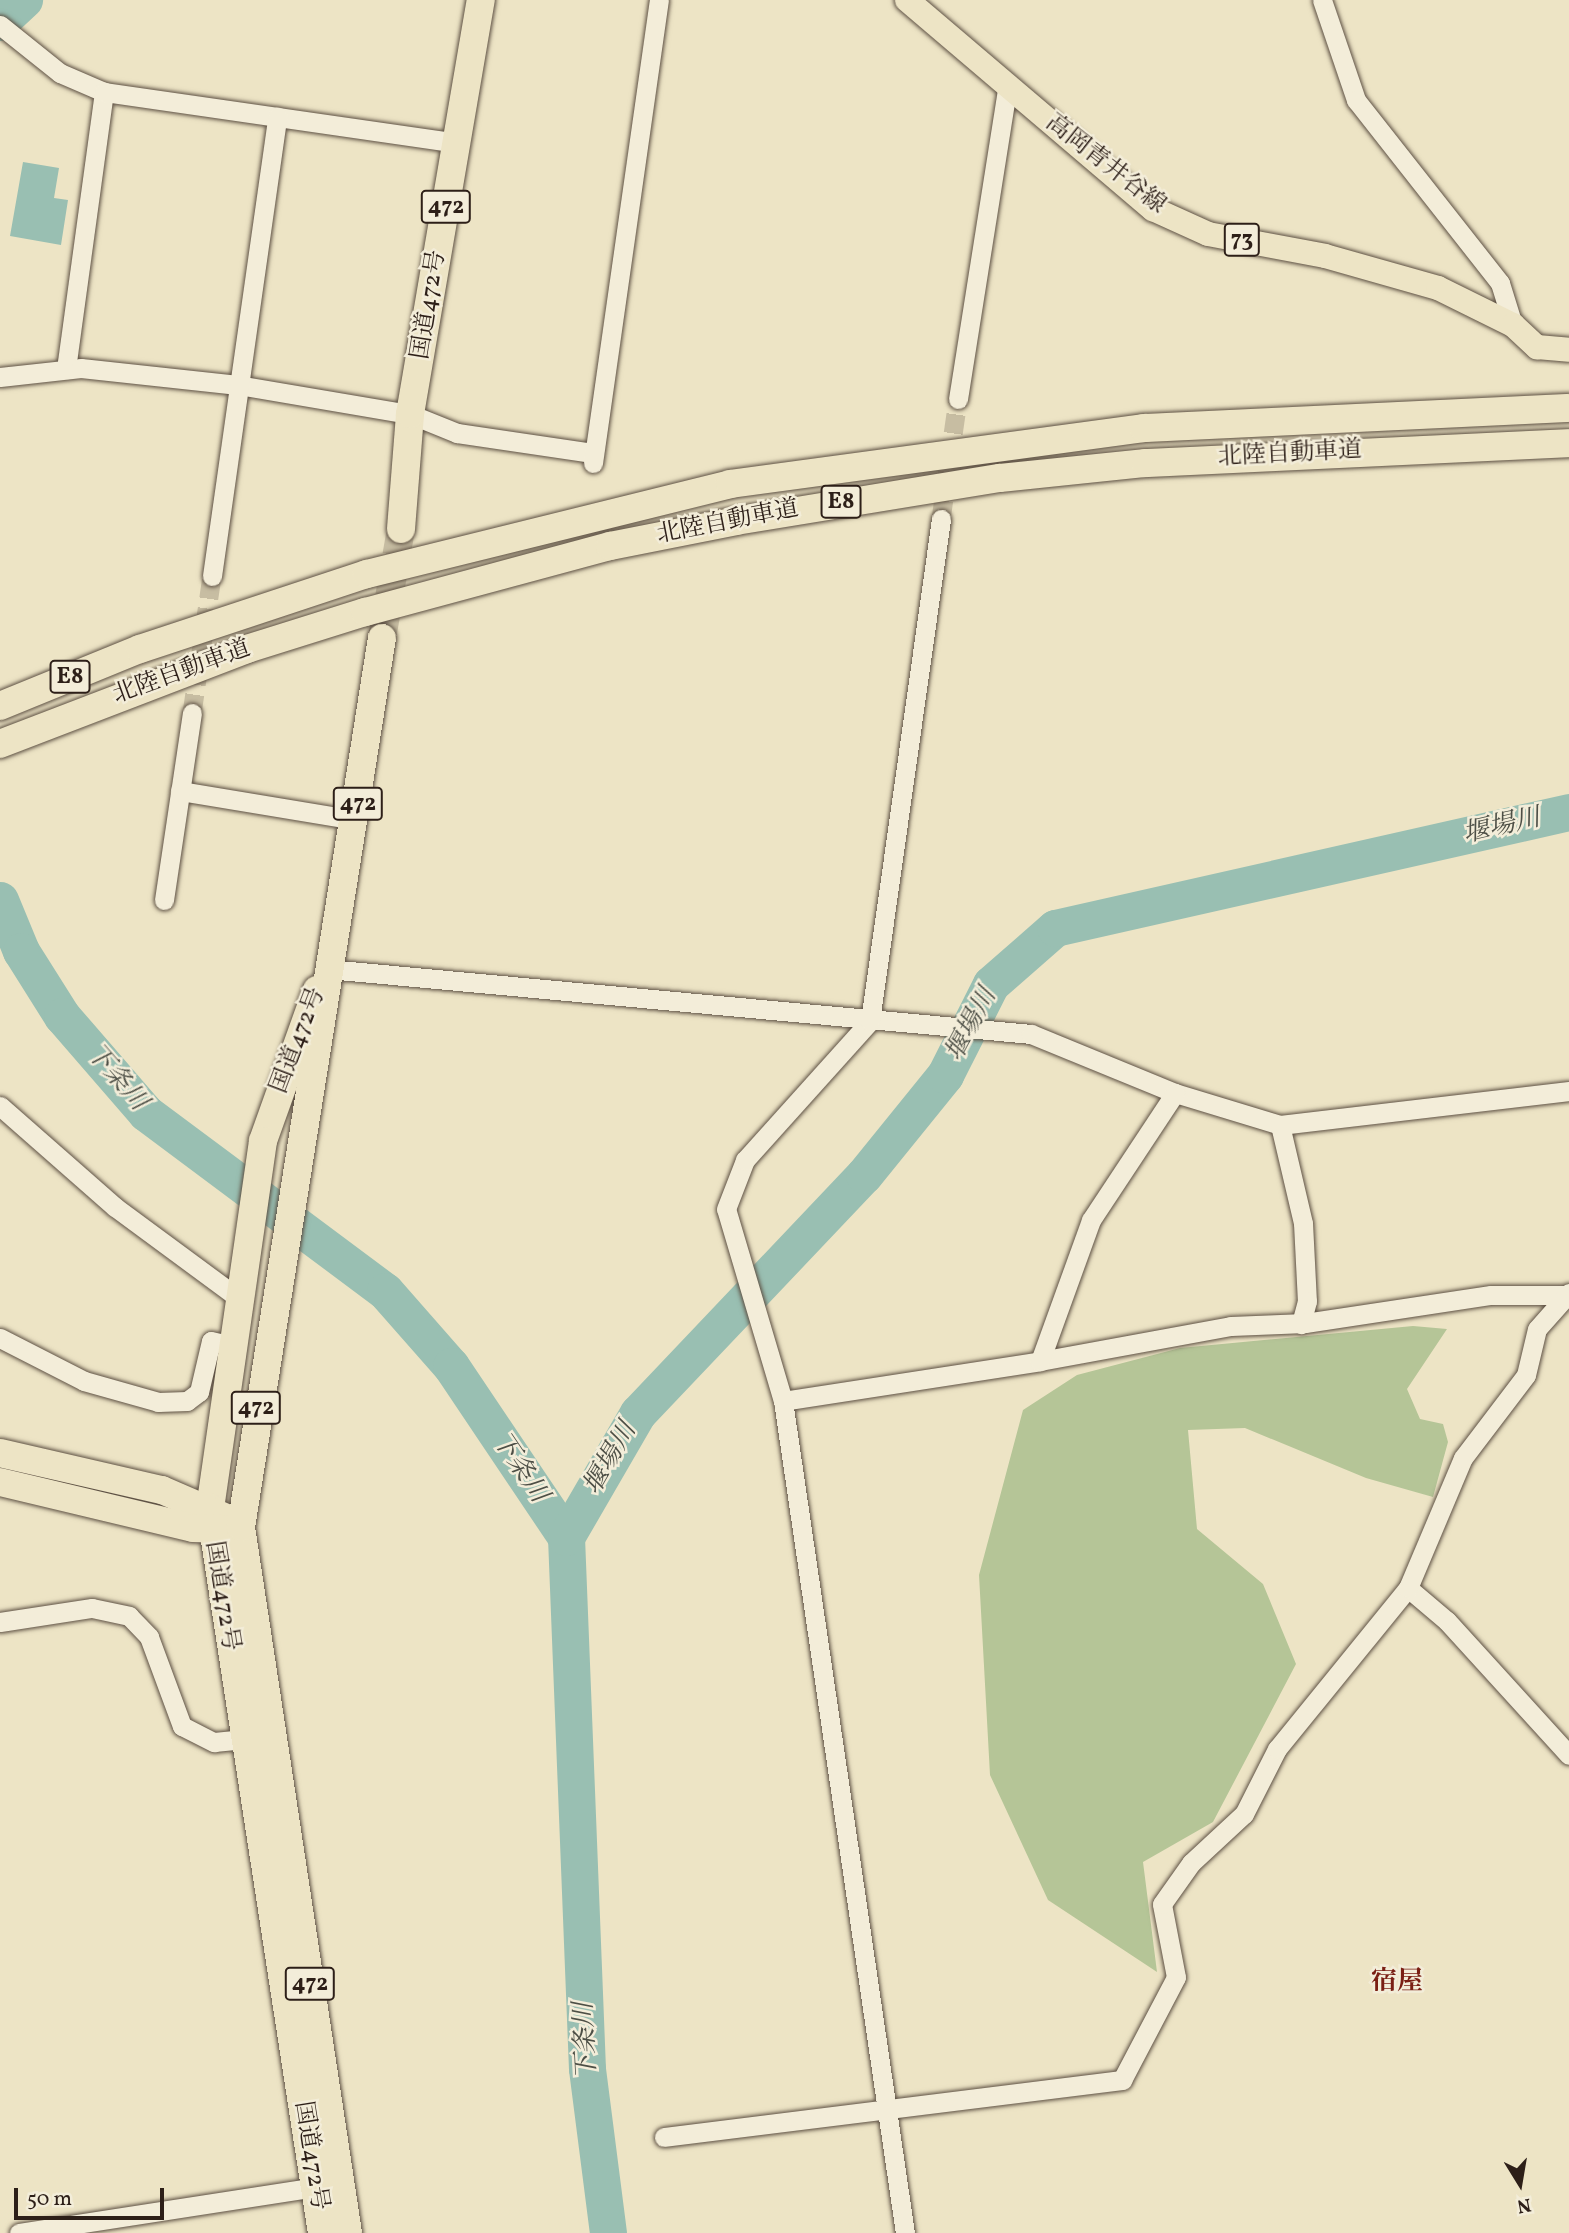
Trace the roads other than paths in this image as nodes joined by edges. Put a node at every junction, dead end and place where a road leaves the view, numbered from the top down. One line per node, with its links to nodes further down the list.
1 (481, 0): 10 (highway, 国道472号 / 472)
2 (659, 0): 18 (street)
3 (907, 0): 5 (main road, 高岡青井谷線 / 73)
4 (1322, 0): 11 (street)
5 (930, 8): 7 (main road, 高岡青井谷線 / 73)
6 (0, 25): 8 (street)
7 (1008, 85): 11 (main road, 高岡青井谷線 / 73); 16 (street)
8 (104, 92): 9 (street); 13 (street)
9 (277, 117): 10 (street); 15 (street)
10 (457, 143): 18 (highway, 国道472号 / 472)
11 (1513, 325): 12 (main road, 高岡青井谷線 / 73)
12 (1569, 349)
13 (66, 369): 14 (street); 15 (street)
14 (0, 377)
15 (238, 385): 18 (street); 22 (street)
16 (958, 399)
17 (1569, 408): 24 (highway, 北陸自動車道 / E8)
18 (410, 414): 21 (highway, 国道472号 / 472)
19 (1569, 443): 28 (highway, 北陸自動車道 / E8)
20 (941, 519): 33 (street)
21 (401, 529)
22 (212, 576)
23 (382, 638): 30 (highway, 国道472号 / 472)
24 (139, 646): 25 (highway); 26 (highway, 北陸自動車道 / E8)
25 (0, 695)
26 (0, 706)
27 (192, 713): 29 (street)
28 (0, 744)
29 (180, 791): 30 (street); 31 (street)
30 (355, 820): 32 (highway, 国道472号 / 472)
31 (164, 900)
32 (328, 969): 33 (street); 39 (highway, 国道472号 / 472); 48 (highway, 国道472号 / 472)
33 (870, 1021): 35 (street); 44 (street)
34 (1569, 1091): 37 (street)
35 (1175, 1093): 37 (street); 43 (street)
36 (0, 1107): 39 (street)
37 (1280, 1125): 40 (street)
38 (1567, 1294): 40 (street); 49 (street)
39 (237, 1297): 42 (highway, 国道472号 / 472)
40 (1301, 1324): 43 (street)
41 (0, 1338): 42 (street)
42 (229, 1345): 47 (highway, 国道472号 / 472)
43 (1040, 1361): 44 (street)
44 (783, 1401): 54 (street)
45 (0, 1453): 47 (highway)
46 (0, 1482): 47 (highway)
47 (210, 1519): 48 (highway); 52 (highway, 国道472号 / 472)
48 (242, 1527): 51 (highway, 国道472号 / 472)
49 (1408, 1588): 53 (street); 54 (street)
50 (0, 1622): 52 (street)
51 (272, 1735): 52 (street); 59 (highway, 国道472号 / 472)
52 (243, 1741): 56 (highway, 国道472号 / 472)
53 (1569, 1755)
54 (888, 2114): 55 (street); 60 (street)
55 (664, 2137)
56 (315, 2187): 57 (street); 58 (highway, 国道472号 / 472)
57 (19, 2233)
58 (322, 2233)
59 (348, 2233)
60 (905, 2233)

